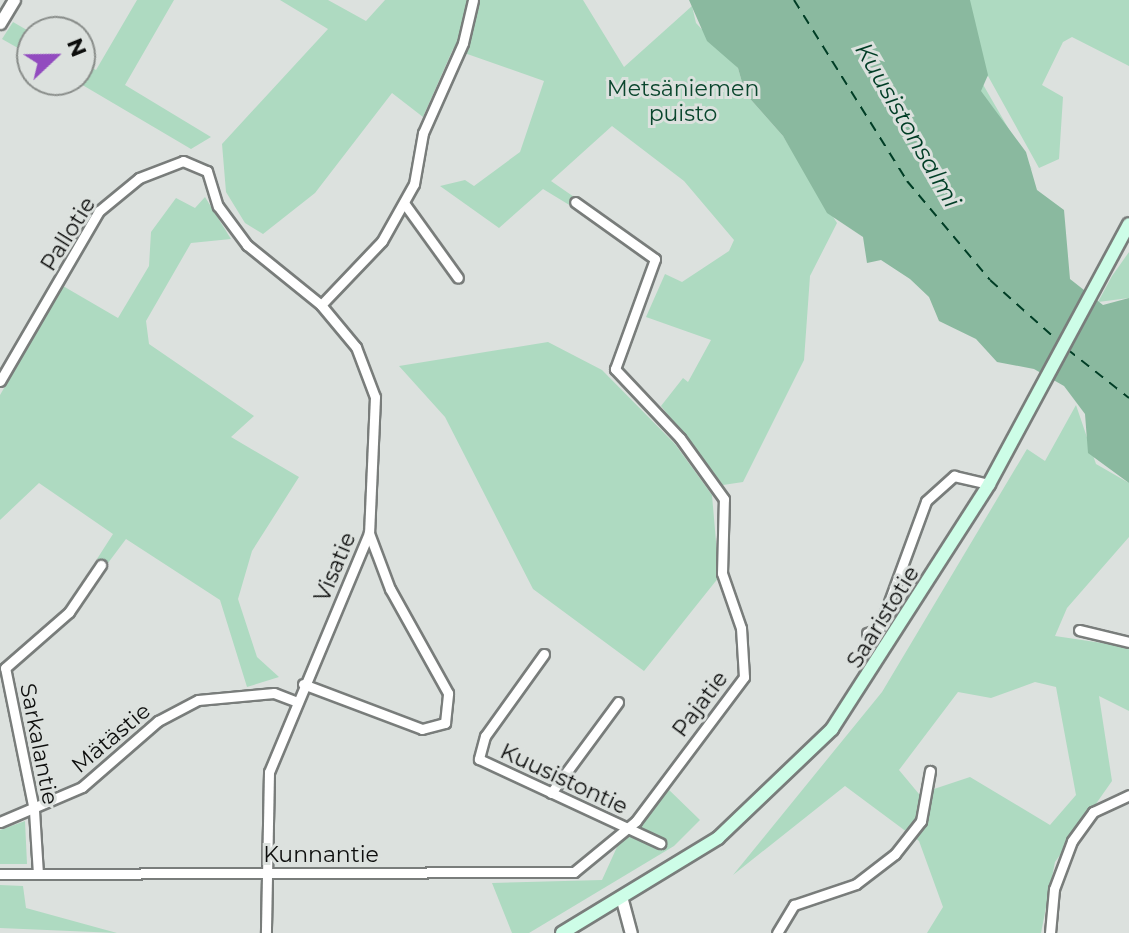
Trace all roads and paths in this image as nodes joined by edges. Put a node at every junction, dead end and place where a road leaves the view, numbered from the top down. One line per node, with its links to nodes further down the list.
1 (14, 0): 3 (street)
2 (473, 0): 6 (street)
3 (0, 23)
4 (207, 171): 9 (street, Visatie); 10 (street, Pallotie)
5 (575, 202): 27 (street, Pajatie)
6 (404, 203): 8 (street); 9 (street)
7 (1129, 224): 11 (main road, Saaristotie)
8 (458, 278)
9 (321, 305): 12 (street, Visatie)
10 (0, 381)
11 (989, 484): 15 (street); 32 (main road, Saaristotie)
12 (369, 533): 19 (street, Visatie); 19 (street)
13 (101, 565): 18 (street, Sarkalantie)
14 (1079, 630): 16 (street)
15 (867, 633)
16 (1129, 642)
17 (544, 654): 23 (street, Kuusistontie)
18 (2, 667): 25 (street, Sarkalantie)
19 (303, 684): 20 (street, Visatie)
20 (295, 701): 25 (street, Mätästie); 31 (street, Visatie)
21 (618, 702): 23 (street)
22 (930, 771): 36 (street)
23 (551, 793): 27 (street, Kuusistontie)
24 (1129, 795): 37 (street)
25 (34, 810): 26 (street, Mätästie); 30 (street, Sarkalantie)
26 (0, 822)
27 (628, 830): 28 (street, Kuusistontie); 31 (street, Kunnantie)
28 (660, 843)
29 (0, 874): 30 (street, Kunnantie)
30 (38, 874): 31 (street, Kunnantie)
31 (265, 874): 33 (street, Visatie)
32 (622, 900): 34 (main road, Saaristotie); 35 (street)
33 (266, 933)
34 (562, 933)
35 (631, 933)
36 (777, 933)
37 (1050, 933)

